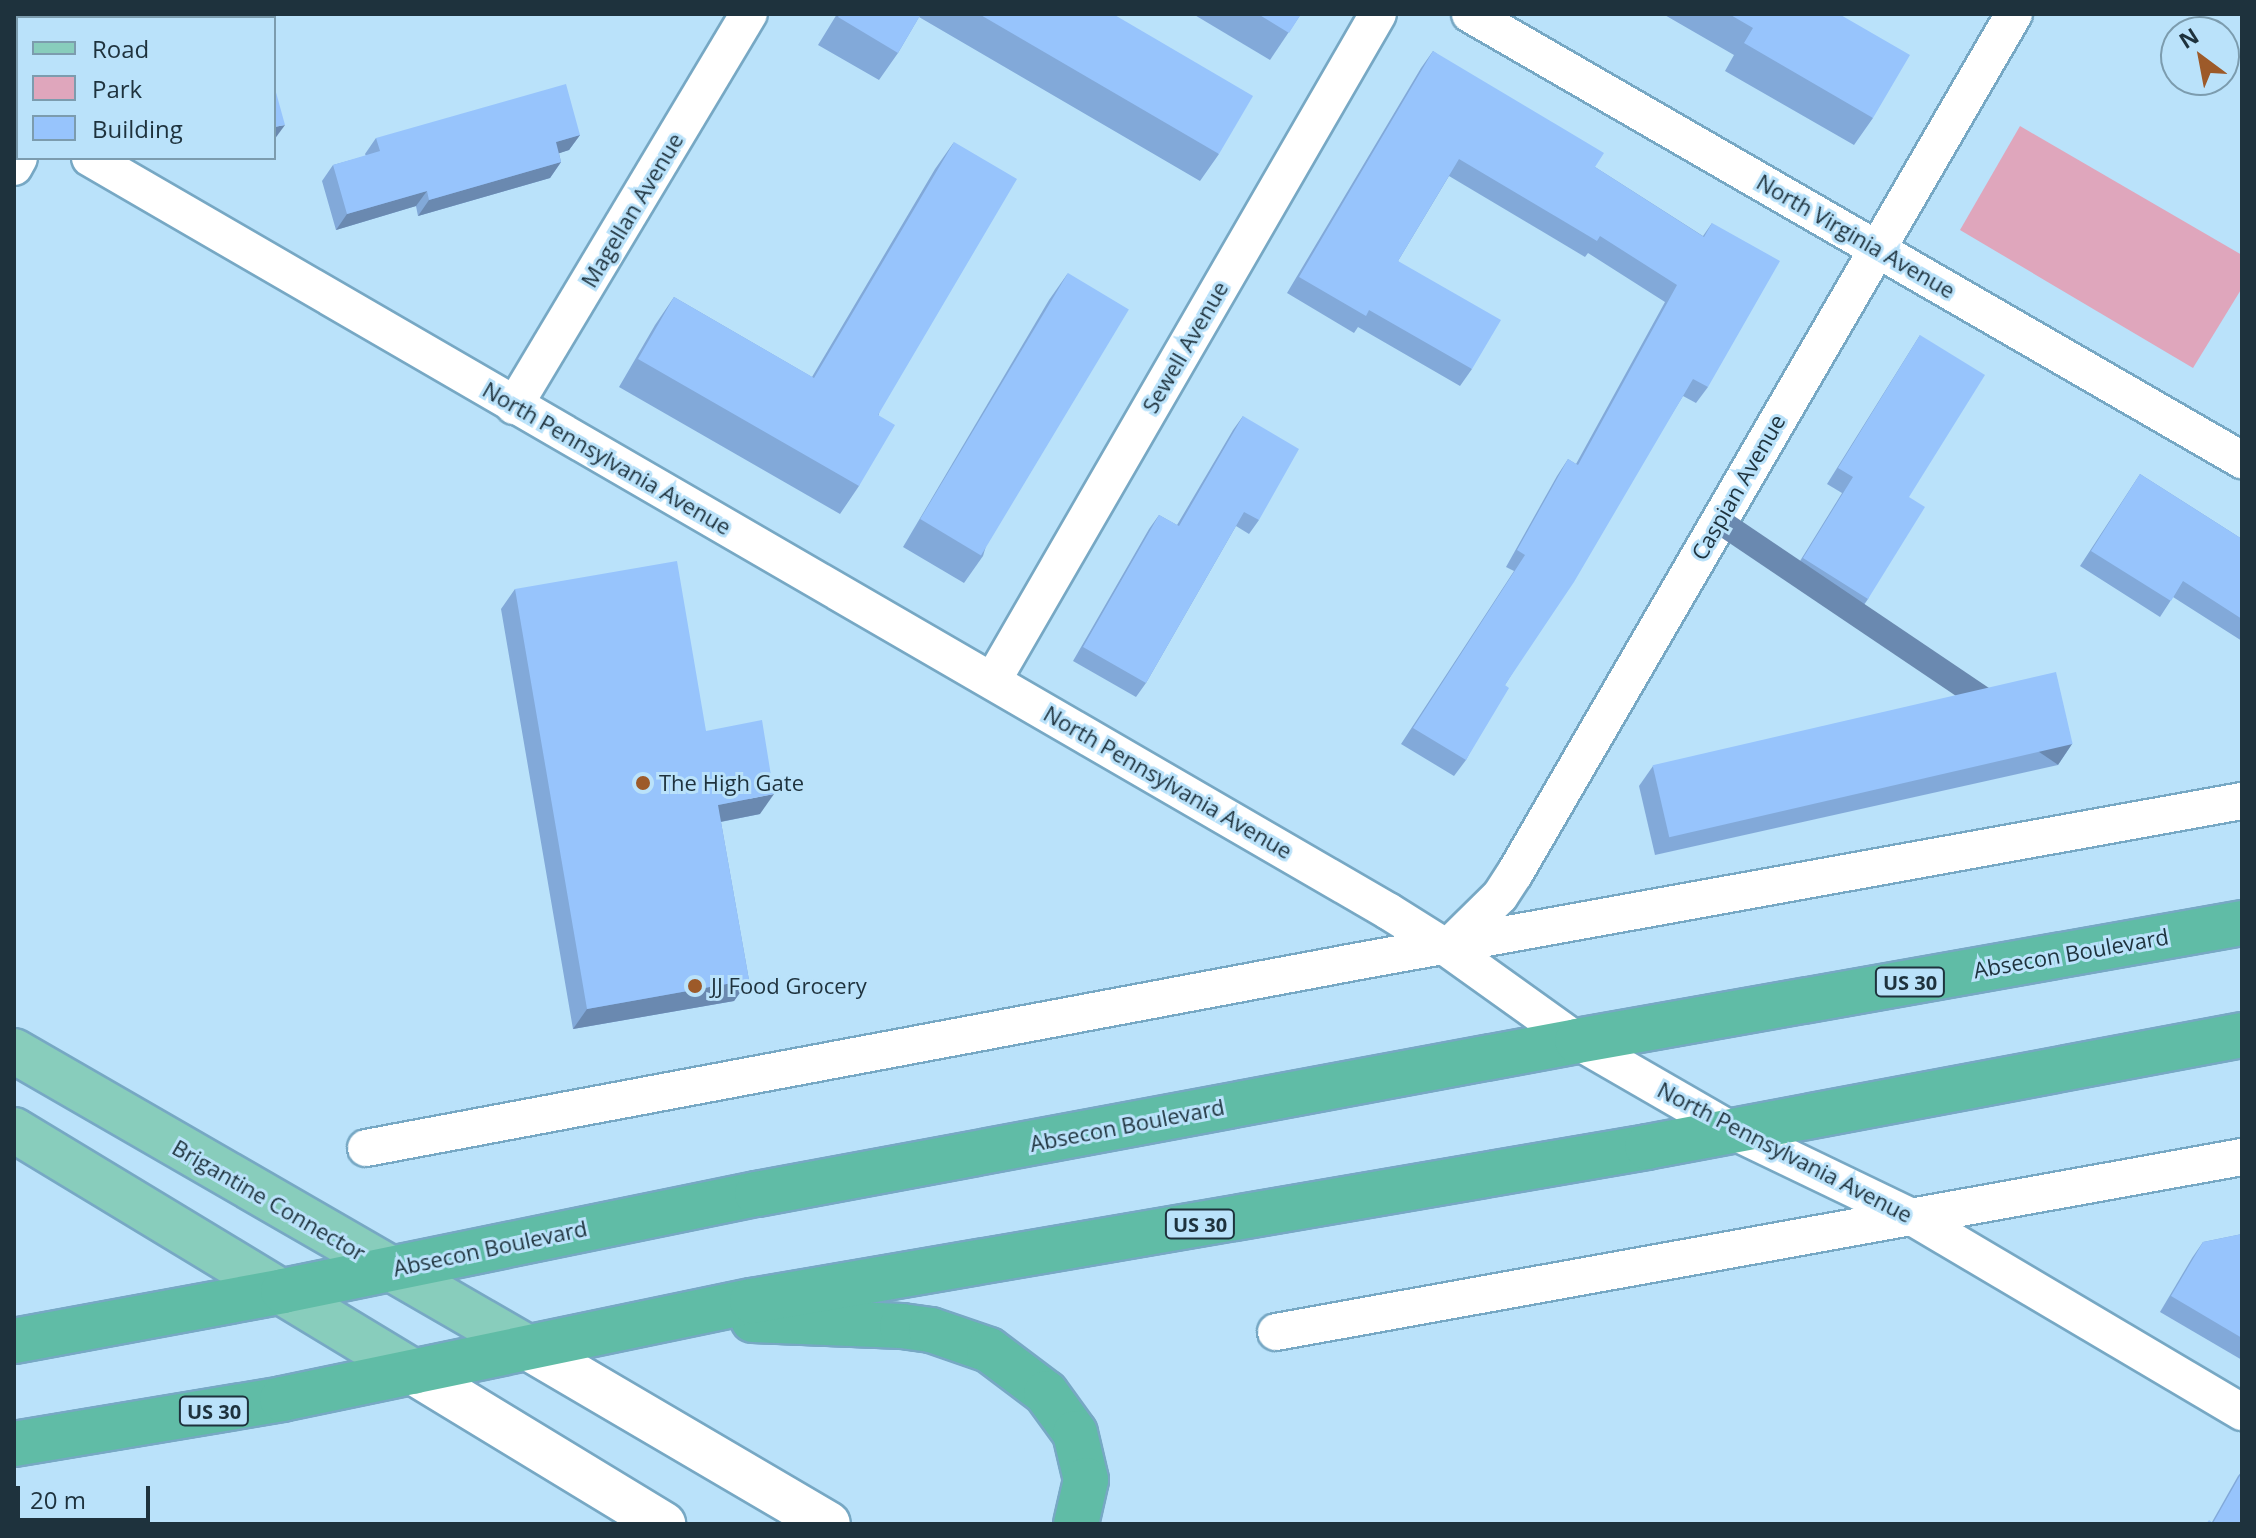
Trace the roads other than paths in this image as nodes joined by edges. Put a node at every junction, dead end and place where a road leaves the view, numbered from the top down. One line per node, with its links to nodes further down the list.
1 (749, 14): 7 (street, Magellan Avenue)
2 (1378, 14): 9 (street, Sewell Avenue)
3 (1470, 14): 6 (street, North Virginia Avenue)
4 (2014, 14): 6 (street, Caspian Avenue)
5 (93, 160): 7 (street, North Pennsylvania Avenue)
6 (1877, 248): 8 (street, North Virginia Avenue); 12 (street, Caspian Avenue)
7 (514, 406): 9 (street, North Pennsylvania Avenue)
8 (2242, 460)
9 (993, 680): 12 (street, North Pennsylvania Avenue)
10 (2242, 801): 12 (street)
11 (2242, 923): 14 (highway, Absecon Boulevard / US 30)
12 (1447, 948): 14 (street, North Pennsylvania Avenue); 18 (street)
13 (2242, 1035): 17 (highway, US 30)
14 (1577, 1041): 17 (street, North Pennsylvania Avenue); 21 (highway, Absecon Boulevard / US 30)
15 (14, 1051): 21 (main road, Brigantine Connector)
16 (14, 1130): 22 (main road)
17 (1733, 1131): 20 (street, North Pennsylvania Avenue); 23 (highway, US 30)
18 (366, 1148)
19 (2242, 1157): 20 (street)
20 (1912, 1217): 24 (street); 28 (street, North Pennsylvania Avenue)
21 (387, 1269): 22 (highway, Absecon Boulevard / US 30); 26 (main road, Brigantine Connector)
22 (283, 1291): 25 (highway, Absecon Boulevard / US 30); 27 (main road)
23 (667, 1319): 26 (highway, US 30); 32 (highway)
24 (1276, 1332)
25 (14, 1341)
26 (525, 1346): 27 (highway, US 30); 31 (street)
27 (413, 1372): 29 (highway, US 30); 30 (street)
28 (2242, 1412)
29 (14, 1444)
30 (663, 1524)
31 (828, 1524)
32 (1076, 1524)

